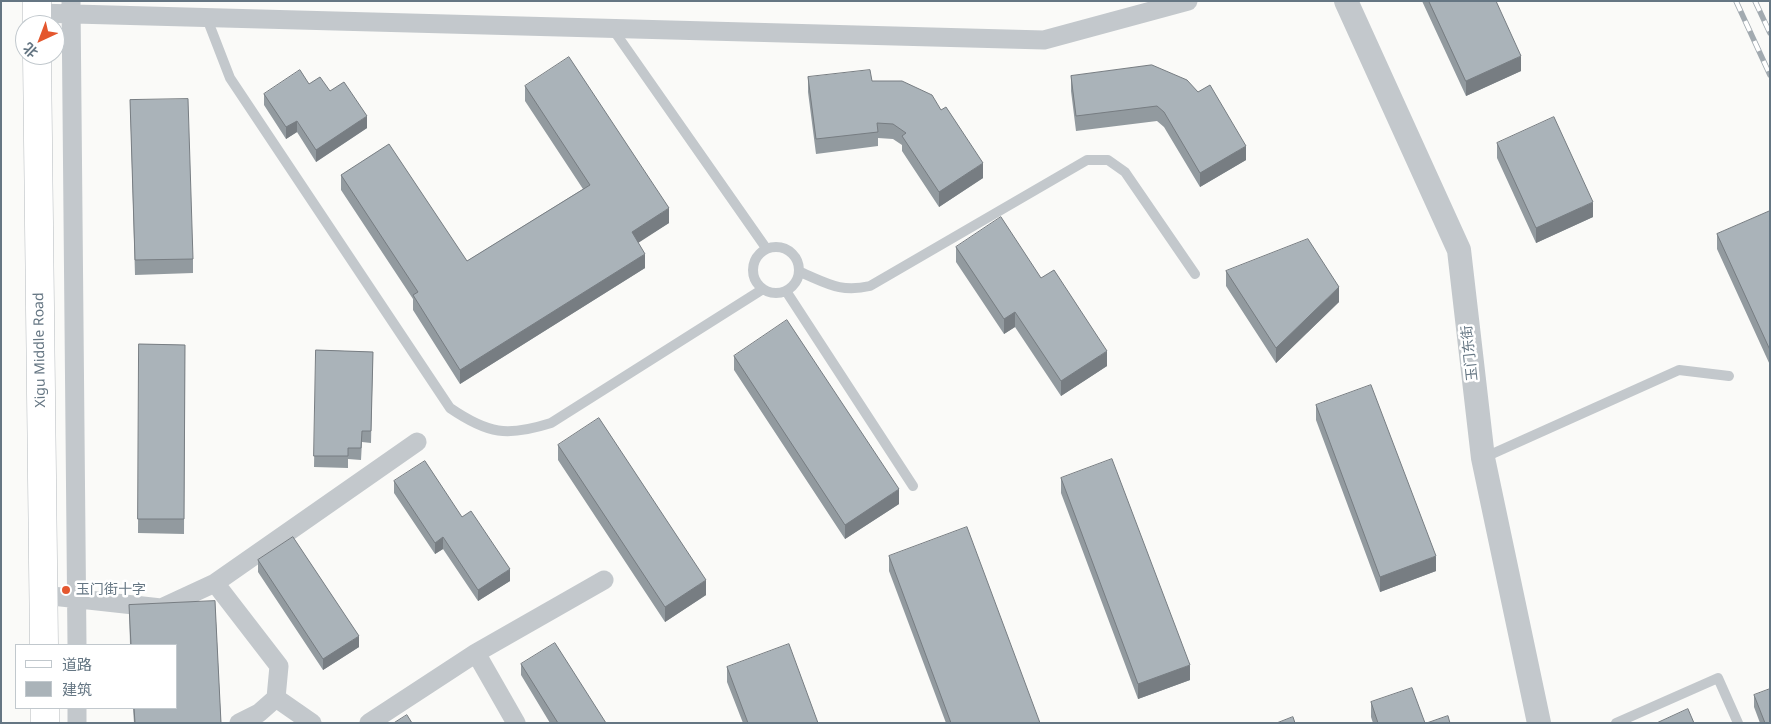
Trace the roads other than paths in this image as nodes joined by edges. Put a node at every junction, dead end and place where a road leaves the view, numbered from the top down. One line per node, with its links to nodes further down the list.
1 (1188, 1): 6 (street)
2 (1346, 1): 15 (street, 玉门东街)
3 (72, 7): 4 (street); 5 (street); 20 (street)
4 (37, 13)
5 (206, 16): 6 (street); 11 (lane)
6 (612, 28): 8 (lane)
7 (38, 65): 19 (main road, Xigu Middle Road)
8 (766, 248): 9 (lane); 11 (lane)
9 (800, 272): 10 (lane); 12 (lane)
10 (1195, 274)
11 (763, 289): 12 (lane)
12 (786, 291): 16 (lane)
13 (1729, 376): 15 (lane)
14 (417, 442): 18 (street)
15 (1483, 458): 33 (street, 玉门东街)
16 (913, 486)
17 (604, 580): 23 (street)
18 (215, 583): 20 (street); 24 (street)
19 (43, 595): 20 (street); 21 (main road, Xigu Middle Road)
20 (76, 598): 22 (street)
21 (44, 644)
22 (77, 644)
23 (476, 653): 31 (street); 32 (street)
24 (276, 698): 29 (street); 30 (street)
25 (45, 709): 27 (main road)
26 (77, 709): 28 (street)
27 (46, 723)
28 (77, 723)
29 (239, 723)
30 (312, 723)
31 (369, 723)
32 (516, 723)
33 (1538, 723)
34 (1616, 723): 35 (lane)
35 (1738, 723)

